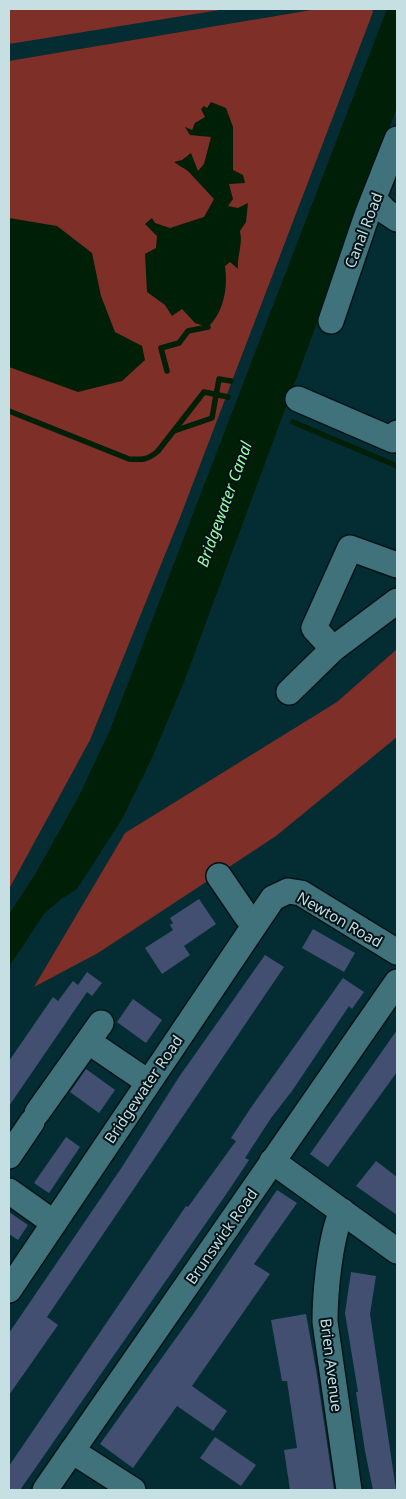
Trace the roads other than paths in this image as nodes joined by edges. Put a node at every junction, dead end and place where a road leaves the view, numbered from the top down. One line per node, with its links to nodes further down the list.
1 (397, 139): 2 (street, Canal Road)
2 (374, 200): 3 (street); 4 (street, Canal Road)
3 (397, 218)
4 (330, 321)
5 (298, 399): 6 (street)
6 (397, 434)
7 (397, 566): 9 (street)
8 (397, 601): 9 (street)
9 (333, 649): 10 (street)
10 (289, 692)
11 (219, 876): 13 (street)
12 (282, 892): 13 (street, Bridgewater Road); 14 (street, Newton Road)
13 (254, 923): 16 (street, Bridgewater Road)
14 (397, 952)
15 (397, 982): 18 (street, Brunswick Road)
16 (148, 1082): 17 (street); 21 (street, Bridgewater Road)
17 (9, 1156)
18 (272, 1161): 20 (street); 24 (street, Brunswick Road)
19 (9, 1191): 21 (street)
20 (342, 1211): 22 (street); 27 (street, Brien Avenue)
21 (54, 1223): 23 (street, Bridgewater Road)
22 (397, 1251)
23 (9, 1290)
24 (72, 1451): 25 (street, Brunswick Road); 26 (street)
25 (45, 1490)
26 (133, 1490)
27 (349, 1490)

